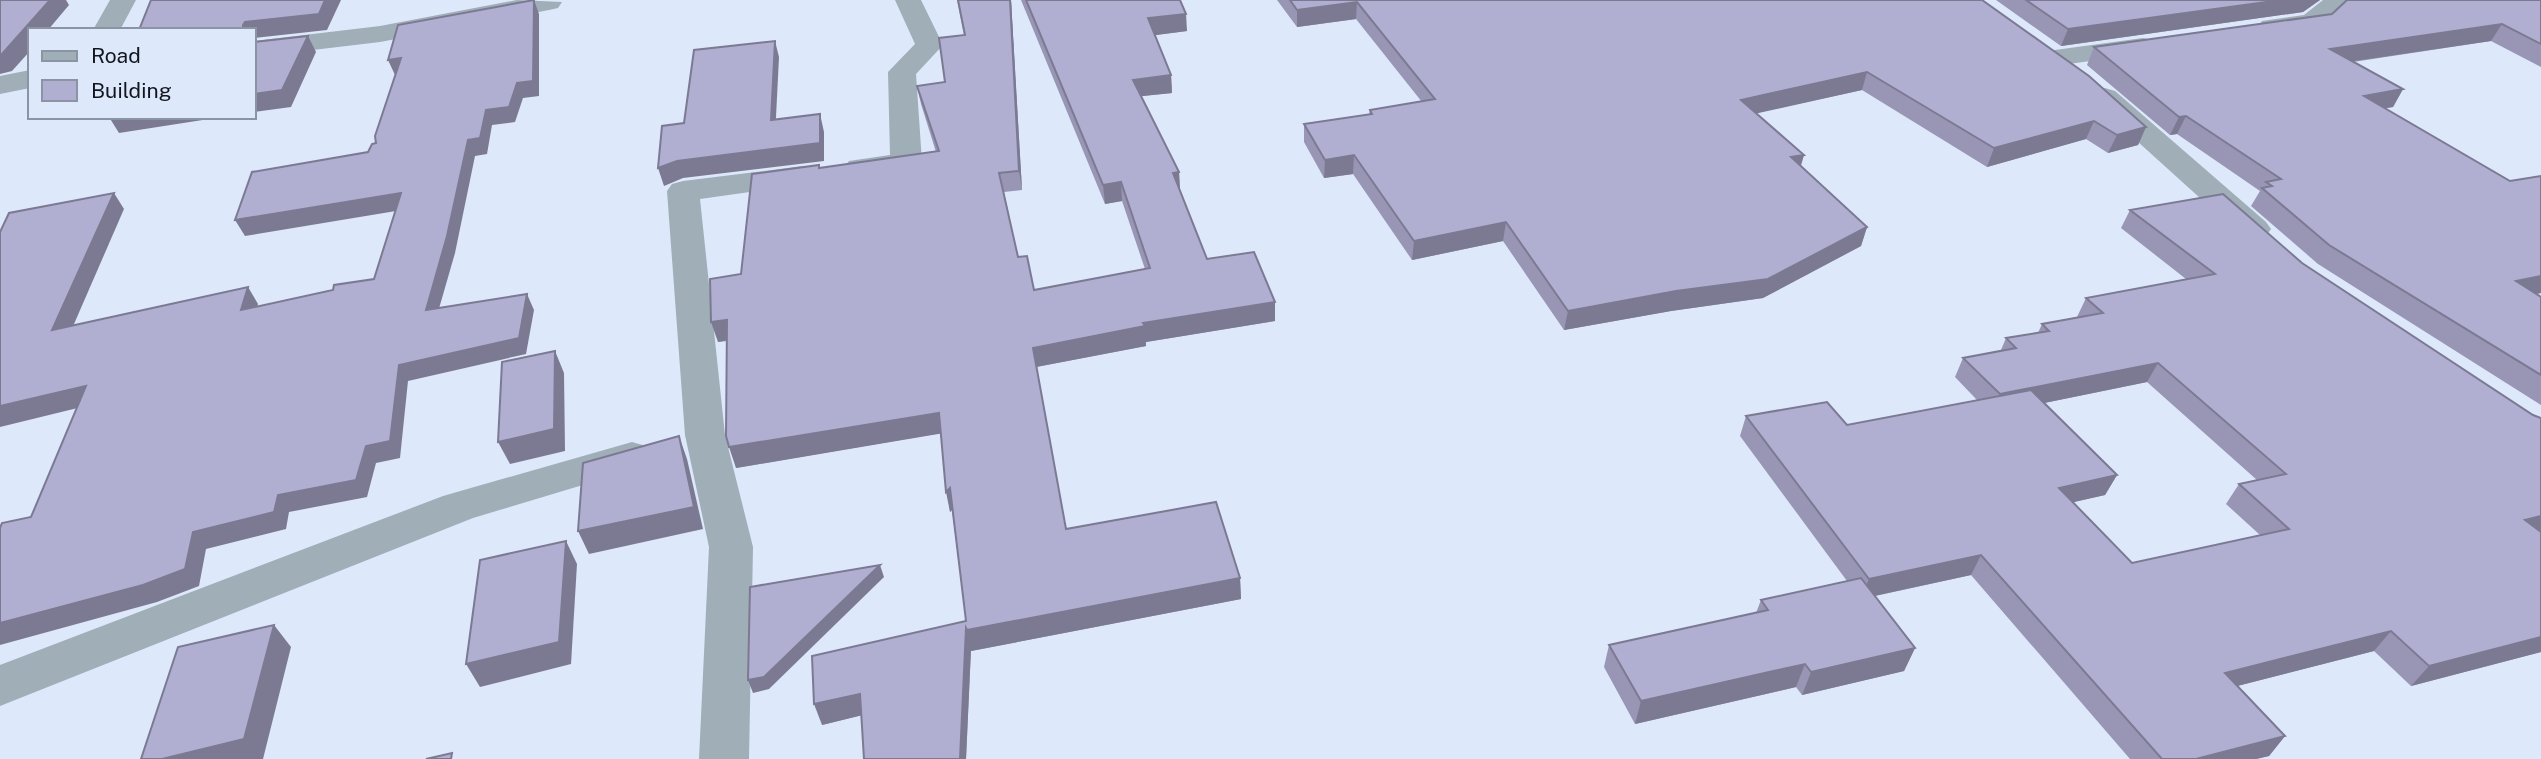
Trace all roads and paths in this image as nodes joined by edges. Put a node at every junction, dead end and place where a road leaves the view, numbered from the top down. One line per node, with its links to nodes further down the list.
1 (123, 0): 5 (street)
2 (549, 0): 8 (street)
3 (908, 0): 12 (street)
4 (2339, 0): 6 (street)
5 (107, 28)
6 (2245, 31)
7 (2163, 43): 11 (street)
8 (256, 49)
9 (28, 79): 10 (street)
10 (0, 85)
11 (2274, 247)
12 (705, 435): 13 (street); 14 (street)
13 (0, 686)
14 (724, 759)

